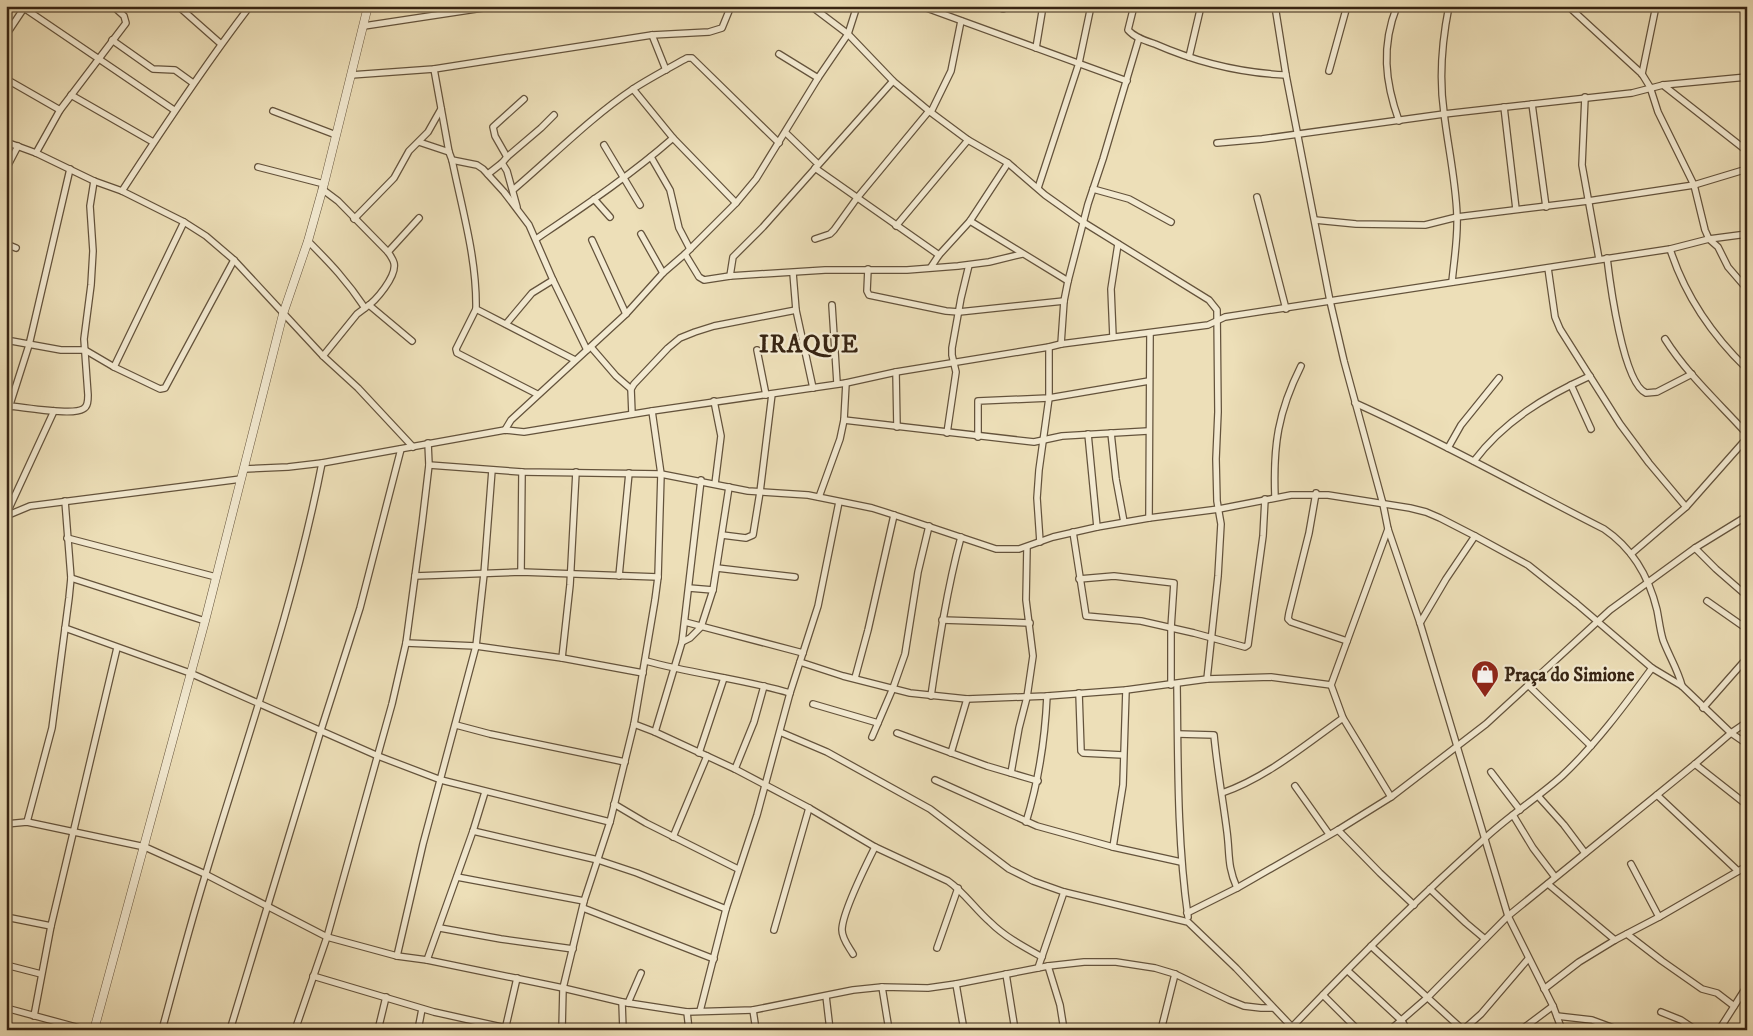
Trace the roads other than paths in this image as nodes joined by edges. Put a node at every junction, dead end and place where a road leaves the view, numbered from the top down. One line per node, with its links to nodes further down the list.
1 (113, 6): 27 (street)
2 (178, 6): 28 (street)
3 (250, 6): 28 (street)
4 (368, 6): 22 (street)
5 (496, 6): 22 (street)
6 (731, 6): 24 (street)
7 (811, 6): 23 (street)
8 (857, 6): 23 (street)
9 (921, 6): 21 (street)
10 (1043, 6): 29 (street)
11 (1091, 6): 33 (street)
12 (1134, 6): 26 (street)
13 (1200, 6): 31 (street)
14 (1275, 6): 39 (street)
15 (1347, 6): 36 (street)
16 (1397, 6): 61 (street)
17 (1449, 6): 59 (street)
18 (1568, 6): 38 (street)
19 (1656, 6): 38 (street)
20 (23, 7): 25 (street); 32 (street)
21 (961, 22): 29 (street); 58 (street)
22 (364, 26): 37 (street)
23 (848, 34): 41 (street); 43 (street)
24 (652, 35): 34 (street); 35 (street)
25 (6, 36)
26 (1139, 38): 31 (street); 44 (street)
27 (112, 40): 32 (street); 45 (street)
28 (221, 44): 45 (street)
29 (1036, 48): 33 (street)
30 (780, 54): 41 (street)
31 (1189, 57): 39 (street)
32 (97, 58): 49 (street); 56 (street)
33 (1079, 63): 44 (street); 92 (street)
34 (434, 69): 37 (street); 54 (street)
35 (666, 70): 48 (street); 70 (street)
36 (1329, 70)
37 (351, 74): 64 (street)
38 (1642, 74): 47 (street)
39 (1286, 75): 63 (street)
40 (1747, 77): 46 (street)
41 (818, 78): 62 (street)
42 (6, 79): 55 (street)
43 (893, 81): 58 (street); 82 (street)
44 (1127, 81): 93 (street)
45 (193, 83): 56 (street)
46 (1664, 84): 47 (street); 74 (street)
47 (1650, 88): 50 (street); 90 (street)
48 (633, 89): 65 (street); 94 (street)
49 (71, 95): 55 (street); 68 (street)
50 (1585, 97): 52 (street); 99 (street)
51 (524, 98): 77 (street)
52 (1532, 104): 53 (street); 102 (street)
53 (1504, 107): 59 (street); 104 (street)
54 (441, 109): 69 (street); 75 (street)
55 (60, 110): 76 (street)
56 (174, 110): 68 (street)
57 (273, 111): 64 (street)
58 (930, 112): 66 (street); 97 (street)
59 (1444, 114): 61 (street); 106 (street)
60 (554, 115): 77 (street)
61 (1400, 121): 63 (street)
62 (786, 133): 70 (street); 82 (street)
63 (1298, 134): 71 (street); 109 (street)
64 (336, 135): 91 (street)
65 (673, 138): 78 (street); 100 (street)
66 (968, 140): 81 (street); 114 (street)
67 (6, 142): 73 (street)
68 (153, 142): 95 (street)
69 (419, 142): 75 (street); 108 (street)
70 (779, 143): 100 (street)
71 (1217, 143)
72 (604, 145): 88 (street)
73 (18, 146): 76 (street); 84 (street)
74 (1747, 150)
75 (449, 152): 79 (street)
76 (36, 153): 85 (street)
77 (507, 157): 80 (street)
78 (652, 157): 88 (street); 125 (street)
79 (452, 160): 87 (street); 149 (street)
80 (502, 163): 87 (street); 94 (street)
81 (1008, 163): 92 (street); 110 (street)
82 (816, 166): 97 (street); 140 (street)
83 (258, 167): 91 (street)
84 (6, 169)
85 (70, 169): 89 (street); 163 (street)
86 (1747, 169): 90 (street)
87 (488, 174): 103 (street)
88 (624, 177): 98 (street); 101 (street)
89 (94, 181): 95 (street); 166 (street)
90 (1694, 185): 99 (street); 118 (street)
91 (323, 186): 108 (street); 121 (street)
92 (1038, 188): 112 (street)
93 (1093, 189): 112 (street); 113 (street)
94 (513, 190): 103 (street)
95 (122, 191): 111 (street)
96 (1257, 197): 150 (street)
97 (857, 198): 114 (street); 120 (street)
98 (594, 199): 105 (street); 117 (street)
99 (1588, 201): 102 (street); 132 (street)
100 (736, 203): 125 (street)
101 (640, 205)
102 (1546, 207): 104 (street)
103 (518, 209): 117 (street)
104 (1516, 209): 106 (street)
105 (610, 217)
106 (1457, 217): 109 (street); 143 (street)
107 (418, 218): 127 (street)
108 (354, 219): 127 (street)
109 (1315, 220): 145 (street)
110 (970, 221): 129 (street); 130 (street)
111 (184, 222): 133 (street); 172 (street)
112 (1083, 222): 123 (street); 142 (street)
113 (1171, 222)
114 (896, 226): 130 (street)
115 (641, 234): 138 (street)
116 (1747, 234): 118 (street)
117 (536, 239): 141 (street)
118 (1710, 239): 126 (street); 144 (street)
119 (592, 240): 154 (street)
120 (815, 240)
121 (308, 242): 148 (street); 153 (street)
122 (6, 244): 124 (street)
123 (1118, 244): 155 (street); 158 (street)
124 (16, 248)
125 (690, 249): 128 (street)
126 (1670, 249): 131 (street); 173 (street)
127 (388, 252): 148 (street)
128 (685, 254): 138 (street); 140 (street)
129 (1022, 254): 134 (street); 142 (street)
130 (938, 255): 135 (street)
131 (1606, 258): 132 (street); 175 (street)
132 (1598, 259): 136 (street)
133 (234, 260): 153 (street); 172 (street)
134 (969, 265): 135 (street); 152 (street)
135 (931, 267): 137 (street)
136 (1548, 268): 143 (street); 176 (street)
137 (868, 269): 139 (street); 152 (street)
138 (663, 273): 154 (street)
139 (793, 273): 140 (street); 151 (street)
140 (730, 276)
141 (553, 280): 156 (street); 165 (street)
142 (1068, 281): 146 (street)
143 (1452, 282): 145 (street)
144 (1747, 289)
145 (1330, 301): 150 (street); 188 (street)
146 (1064, 302): 152 (street); 162 (street)
147 (832, 305): 180 (street)
148 (367, 307): 161 (street); 168 (street)
149 (476, 309): 156 (street); 184 (street)
150 (1286, 309): 155 (street)
151 (796, 310): 182 (street); 183 (street)
152 (959, 312): 170 (street)
153 (283, 314): 168 (street); 212 (street)
154 (626, 314): 165 (street)
155 (1218, 320): 157 (street); 231 (street)
156 (506, 324): 169 (street)
157 (1150, 333): 158 (street); 178 (street)
158 (1113, 337): 162 (street)
159 (1665, 338): 175 (street)
160 (6, 340): 163 (street)
161 (412, 341)
162 (1061, 344): 164 (street)
163 (29, 345): 166 (street); 189 (street)
164 (1049, 347): 170 (street); 186 (street)
165 (589, 349): 169 (street); 183 (street)
166 (85, 350): 172 (street); 190 (street)
167 (758, 350): 185 (street)
168 (323, 356): 206 (street)
169 (575, 360): 184 (street)
170 (954, 363): 174 (street); 199 (street)
171 (1301, 366): 225 (street)
172 (114, 367)
173 (1747, 370)
174 (896, 372): 179 (street); 195 (street)
175 (1692, 374): 202 (street)
176 (1590, 376): 181 (street); 230 (street)
177 (1500, 378): 207 (street)
178 (1149, 381): 186 (street); 198 (street)
179 (846, 383): 180 (street); 194 (street)
180 (838, 384): 182 (street)
181 (1571, 385): 196 (street); 209 (street)
182 (813, 388): 185 (street)
183 (631, 390): 192 (street)
184 (538, 394): 197 (street)
185 (769, 395): 187 (street); 222 (street)
186 (1049, 398): 203 (street); 204 (street)
187 (714, 402): 191 (street); 220 (street)
188 (1355, 403): 207 (street); 229 (street)
189 (8, 405): 190 (street); 193 (street)
190 (54, 411): 233 (street)
191 (652, 411): 192 (street); 217 (street)
192 (632, 414): 197 (street)
193 (6, 417)
194 (844, 420): 195 (street); 224 (street)
195 (896, 427): 199 (street)
196 (1591, 428)
197 (505, 430): 205 (street)
198 (1148, 431): 200 (street); 235 (street)
199 (947, 433): 203 (street)
200 (1111, 433): 201 (street); 236 (street)
201 (1088, 434): 204 (street); 238 (street)
202 (1747, 436): 230 (street)
203 (978, 437): 204 (street)
204 (1043, 440): 245 (street)
205 (428, 443): 206 (street); 211 (street)
206 (413, 447): 208 (street)
207 (1448, 448): 209 (street)
208 (401, 450): 210 (street); 314 (street)
209 (1474, 461): 248 (street)
210 (322, 463): 212 (street); 306 (street)
211 (429, 465): 213 (street); 254 (street)
212 (244, 469): 218 (street)
213 (492, 470): 214 (street); 252 (street)
214 (522, 472): 215 (street); 250 (street)
215 (576, 472): 216 (street); 251 (street)
216 (629, 473): 217 (street); 255 (street)
217 (661, 474): 219 (street); 256 (street)
218 (241, 479): 227 (street); 253 (street)
219 (700, 480): 220 (street); 261 (street)
220 (715, 484): 221 (street)
221 (728, 487): 222 (street); 241 (street)
222 (760, 492): 224 (street); 241 (street)
223 (1316, 494): 225 (street); 229 (street); 276 (street)
224 (818, 497): 228 (street)
225 (1275, 497): 226 (street)
226 (1266, 500): 231 (street); 275 (street)
227 (65, 501): 233 (street); 244 (street)
228 (839, 502): 232 (street); 281 (street)
229 (1383, 504): 239 (street); 242 (street)
230 (1686, 507): 248 (street)
231 (1219, 509): 235 (street); 275 (street)
232 (894, 514): 237 (street); 291 (street)
233 (6, 515)
234 (1747, 516): 247 (street)
235 (1149, 518): 236 (street)
236 (1124, 522): 238 (street)
237 (929, 526): 243 (street); 298 (street)
238 (1097, 527): 240 (street)
239 (1388, 529): 270 (street); 276 (street)
240 (1073, 532): 245 (street); 259 (street)
241 (722, 535): 249 (street)
242 (1475, 536): 268 (street); 270 (street)
243 (961, 537): 246 (street); 265 (street)
244 (67, 538): 253 (street); 258 (street)
245 (1040, 542): 246 (street)
246 (1027, 548): 269 (street)
247 (1695, 548): 260 (street); 263 (street)
248 (1631, 554): 260 (street)
249 (717, 568): 257 (street); 262 (street)
250 (521, 572): 251 (street); 252 (street)
251 (570, 573): 255 (street); 282 (street)
252 (484, 574): 254 (street); 279 (street)
253 (216, 576): 266 (street)
254 (415, 576): 278 (street)
255 (619, 576): 256 (street)
256 (658, 577): 284 (street)
257 (795, 577)
258 (71, 578): 266 (street); 272 (street)
259 (1080, 579): 273 (street); 273 (street)
260 (1648, 581): 268 (street); 297 (street)
261 (689, 588): 262 (street); 267 (street)
262 (713, 590): 271 (street)
263 (1747, 596)
264 (1708, 601): 274 (street)
265 (942, 620): 269 (street); 302 (street)
266 (205, 621): 288 (street)
267 (685, 622): 271 (street); 277 (street)
268 (1597, 622): 286 (street); 295 (street)
269 (1030, 623): 304 (street)
270 (1420, 623): 323 (street)
271 (701, 627): 277 (street); 281 (street)
272 (65, 628): 280 (street); 349 (street)
273 (1171, 628): 275 (street); 293 (street)
274 (1747, 629)
275 (1211, 638): 292 (street)
276 (1347, 641): 294 (street)
277 (682, 642): 287 (street)
278 (406, 643): 279 (street); 327 (street)
279 (476, 646): 282 (street); 312 (street)
280 (117, 648): 288 (street); 354 (street)
281 (803, 653): 285 (street)
282 (562, 658): 289 (street)
283 (1747, 658): 308 (street)
284 (646, 662): 287 (street); 289 (street)
285 (800, 662): 291 (street); 300 (street)
286 (1652, 668): 297 (street); 322 (street)
287 (674, 669): 290 (street); 315 (street)
288 (190, 673): 306 (street); 359 (street)
289 (644, 673): 313 (street)
290 (724, 678): 296 (street); 324 (street)
291 (855, 678): 298 (street)
292 (1207, 679): 293 (street); 294 (street)
293 (1174, 684): 299 (street); 319 (street)
294 (1330, 685): 309 (street)
295 (1528, 685): 322 (street); 323 (street)
296 (764, 686): 300 (street); 331 (street)
297 (1682, 686): 308 (street)
298 (894, 688): 302 (street); 311 (street)
299 (1126, 690): 301 (street); 326 (street)
300 (790, 693): 316 (street)
301 (1079, 693): 303 (street); 326 (street)
302 (931, 696): 305 (street)
303 (1047, 696): 304 (street); 336 (street)
304 (1027, 697): 305 (street); 333 (street)
305 (967, 698): 325 (street)
306 (259, 704): 314 (street); 369 (street)
307 (813, 704): 311 (street)
308 (1703, 708): 318 (street)
309 (1343, 718): 340 (street); 341 (street)
310 (1747, 722): 318 (street)
311 (878, 723): 320 (street)
312 (456, 724): 329 (street); 334 (street)
313 (634, 724): 315 (street); 329 (street)
314 (320, 730): 327 (street); 378 (street)
315 (655, 732): 324 (street)
316 (780, 732): 337 (street); 376 (street)
317 (897, 733): 325 (street)
318 (1731, 733): 321 (street); 330 (street)
319 (1178, 734): 340 (street); 364 (street)
320 (872, 737)
321 (1747, 744)
322 (1591, 746): 342 (street)
323 (1457, 747): 341 (street); 358 (street)
324 (699, 752): 328 (street)
325 (951, 753): 333 (street)
326 (1124, 754): 361 (street)
327 (378, 756): 334 (street); 391 (street)
328 (707, 756): 331 (street); 357 (street)
329 (624, 762): 344 (street)
330 (1695, 764): 343 (street); 345 (street)
331 (735, 769): 337 (street)
332 (1491, 772): 347 (street)
333 (1011, 773): 336 (street)
334 (441, 780): 339 (street); 398 (street)
335 (935, 780): 351 (street)
336 (1038, 781): 351 (street)
337 (766, 785): 346 (street); 367 (street)
338 (1294, 786): 356 (street)
339 (485, 792): 350 (street); 355 (street)
340 (1222, 793): 374 (street)
341 (1391, 796): 353 (street)
342 (1538, 796): 347 (street); 362 (street)
343 (1657, 796): 362 (street); 368 (street)
344 (614, 804): 350 (street); 357 (street)
345 (1747, 805)
346 (809, 808): 360 (street); 389 (street)
347 (1520, 810): 348 (street)
348 (1513, 816): 358 (street); 371 (street)
349 (27, 822): 352 (street); 354 (street)
350 (610, 822): 363 (street)
351 (1026, 822): 361 (street)
352 (6, 824)
353 (1338, 830): 356 (street); 379 (street)
354 (74, 832): 359 (street); 387 (street)
355 (473, 832): 363 (street); 370 (street)
356 (1329, 834): 374 (street)
357 (673, 837): 367 (street)
358 (1484, 839): 375 (street); 383 (street)
359 (145, 847): 369 (street); 438 (street)
360 (875, 847): 373 (street); 397 (street)
361 (1113, 847): 364 (street)
362 (1585, 853): 371 (street)
363 (598, 860): 377 (street); 381 (street)
364 (1181, 862): 382 (street)
365 (1631, 864): 385 (street)
366 (1747, 866): 368 (street)
367 (738, 869): 381 (street)
368 (1738, 871): 385 (street)
369 (205, 874): 378 (street); 439 (street)
370 (457, 877): 377 (street); 388 (street)
371 (1555, 877): 372 (street)
372 (1548, 884): 383 (street); 393 (street)
373 (958, 888): 395 (street); 399 (street)
374 (1237, 888): 382 (street)
375 (1430, 889): 379 (street); 392 (street)
376 (1064, 892): 386 (street); 399 (street)
377 (584, 901): 380 (street)
378 (268, 905): 391 (street); 440 (street)
379 (1414, 905): 394 (street)
380 (583, 908): 396 (street); 400 (street)
381 (726, 909): 400 (street)
382 (1187, 913): 386 (street)
383 (1508, 916): 392 (street); 401 (street)
384 (6, 917): 387 (street)
385 (1659, 917): 390 (street)
386 (1188, 922): 426 (street)
387 (51, 926): 408 (street)
388 (440, 928): 396 (street); 402 (street)
389 (774, 930)
390 (1627, 934): 393 (street); 424 (street)
391 (327, 937): 398 (street); 411 (street)
392 (1485, 939): 421 (street)
393 (1615, 940): 417 (street)
394 (1371, 946): 406 (street); 421 (street)
395 (938, 948)
396 (573, 950): 416 (street)
397 (853, 954)
398 (396, 956): 402 (street)
399 (1042, 957): 405 (street)
400 (714, 959): 428 (street)
401 (1528, 959): 417 (street); 457 (street)
402 (427, 960): 412 (street)
403 (6, 965): 408 (street)
404 (1048, 966): 405 (street); 410 (street); 452 (street)
405 (1038, 968): 409 (street)
406 (1348, 971): 418 (street); 434 (street)
407 (641, 973): 422 (street)
408 (41, 974): 432 (street)
409 (1006, 974): 413 (street); 451 (street)
410 (1175, 974): 426 (street); 453 (street)
411 (313, 976): 420 (street); 441 (street)
412 (517, 978): 416 (street); 436 (street)
413 (956, 984): 415 (street); 450 (street)
414 (1747, 986): 424 (street)
415 (882, 987): 419 (street); 449 (street)
416 (563, 988): 422 (street); 444 (street)
417 (1544, 989): 423 (street)
418 (1323, 995): 435 (street); 454 (street)
419 (826, 996): 429 (street); 448 (street)
420 (386, 997): 425 (street); 442 (street)
421 (1428, 997): 434 (street); 457 (street)
422 (625, 1003): 430 (street); 445 (street)
423 (1552, 1006): 433 (street); 458 (street)
424 (1734, 1006): 462 (street)
425 (422, 1008): 436 (street); 443 (street)
426 (1273, 1008): 435 (street)
427 (7, 1009): 432 (street)
428 (700, 1010): 429 (street); 430 (street)
429 (753, 1010): 447 (street)
430 (687, 1012): 446 (street)
431 (1661, 1012): 461 (street)
432 (34, 1016): 437 (street)
433 (1556, 1016): 459 (street); 460 (street)
434 (1402, 1021): 455 (street); 456 (street)
435 (1292, 1028)
436 (506, 1029)
437 (87, 1030)
438 (94, 1030)
439 (162, 1030)
440 (230, 1030)
441 (295, 1030)
442 (378, 1030)
443 (418, 1030)
444 (562, 1030)
445 (623, 1030)
446 (689, 1030)
447 (756, 1030)
448 (830, 1030)
449 (889, 1030)
450 (964, 1030)
451 (1015, 1030)
452 (1064, 1030)
453 (1161, 1030)
454 (1358, 1030)
455 (1390, 1030)
456 (1407, 1030)
457 (1463, 1030)
458 (1521, 1030)
459 (1562, 1030)
460 (1619, 1030)
461 (1696, 1030)
462 (1719, 1030)

